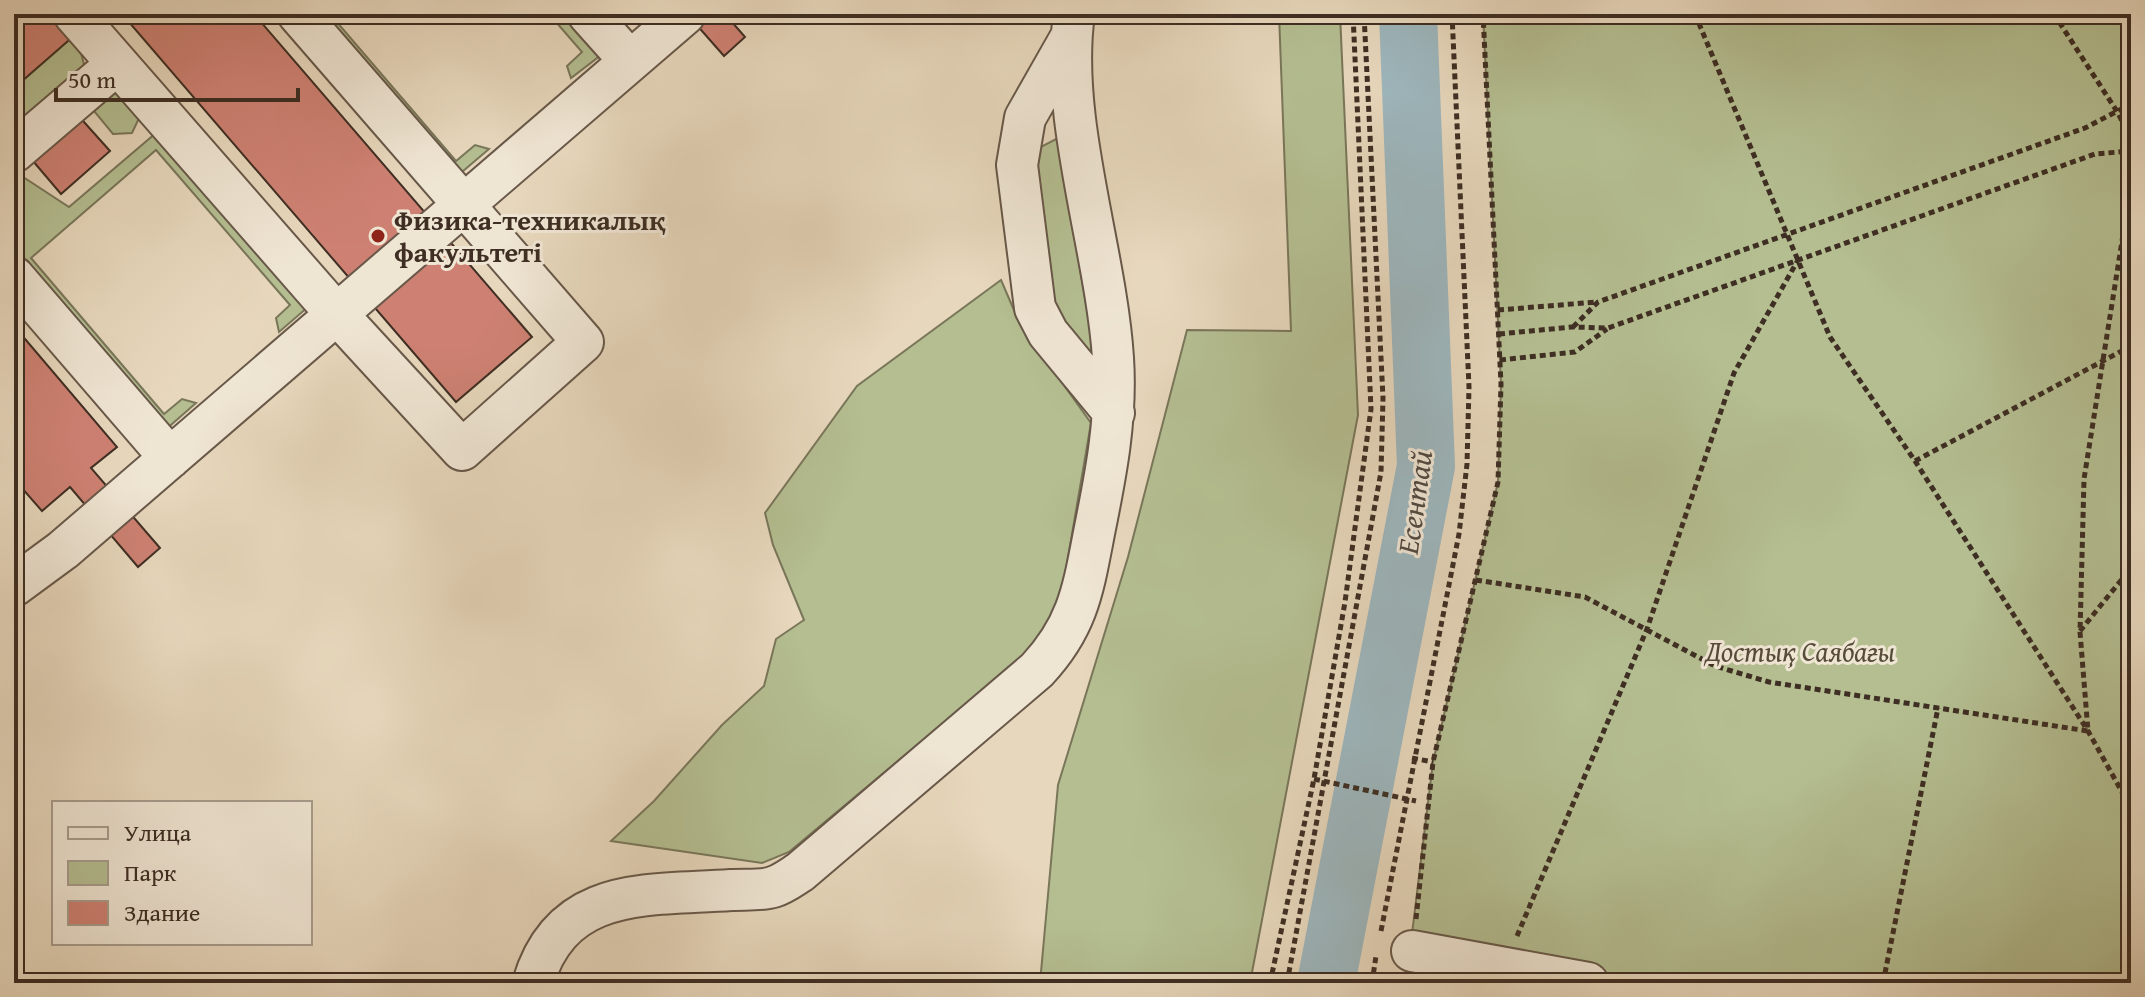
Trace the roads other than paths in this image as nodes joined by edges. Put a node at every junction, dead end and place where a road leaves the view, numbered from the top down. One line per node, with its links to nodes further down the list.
1 (74, 14): 7 (street)
2 (298, 14): 9 (street)
3 (588, 14): 6 (street)
4 (685, 14): 6 (street)
5 (1073, 25): 12 (street); 12 (street)
6 (630, 61): 9 (street)
7 (117, 64): 8 (street); 11 (street)
8 (14, 152)
9 (464, 205): 11 (street); 11 (street)
10 (14, 277): 13 (street)
11 (337, 314): 13 (street)
12 (1114, 413): 17 (street)
13 (170, 458): 14 (street)
14 (14, 586)
15 (1390, 947): 16 (street)
16 (1499, 975): 18 (street)
17 (533, 983)
18 (1588, 983)

